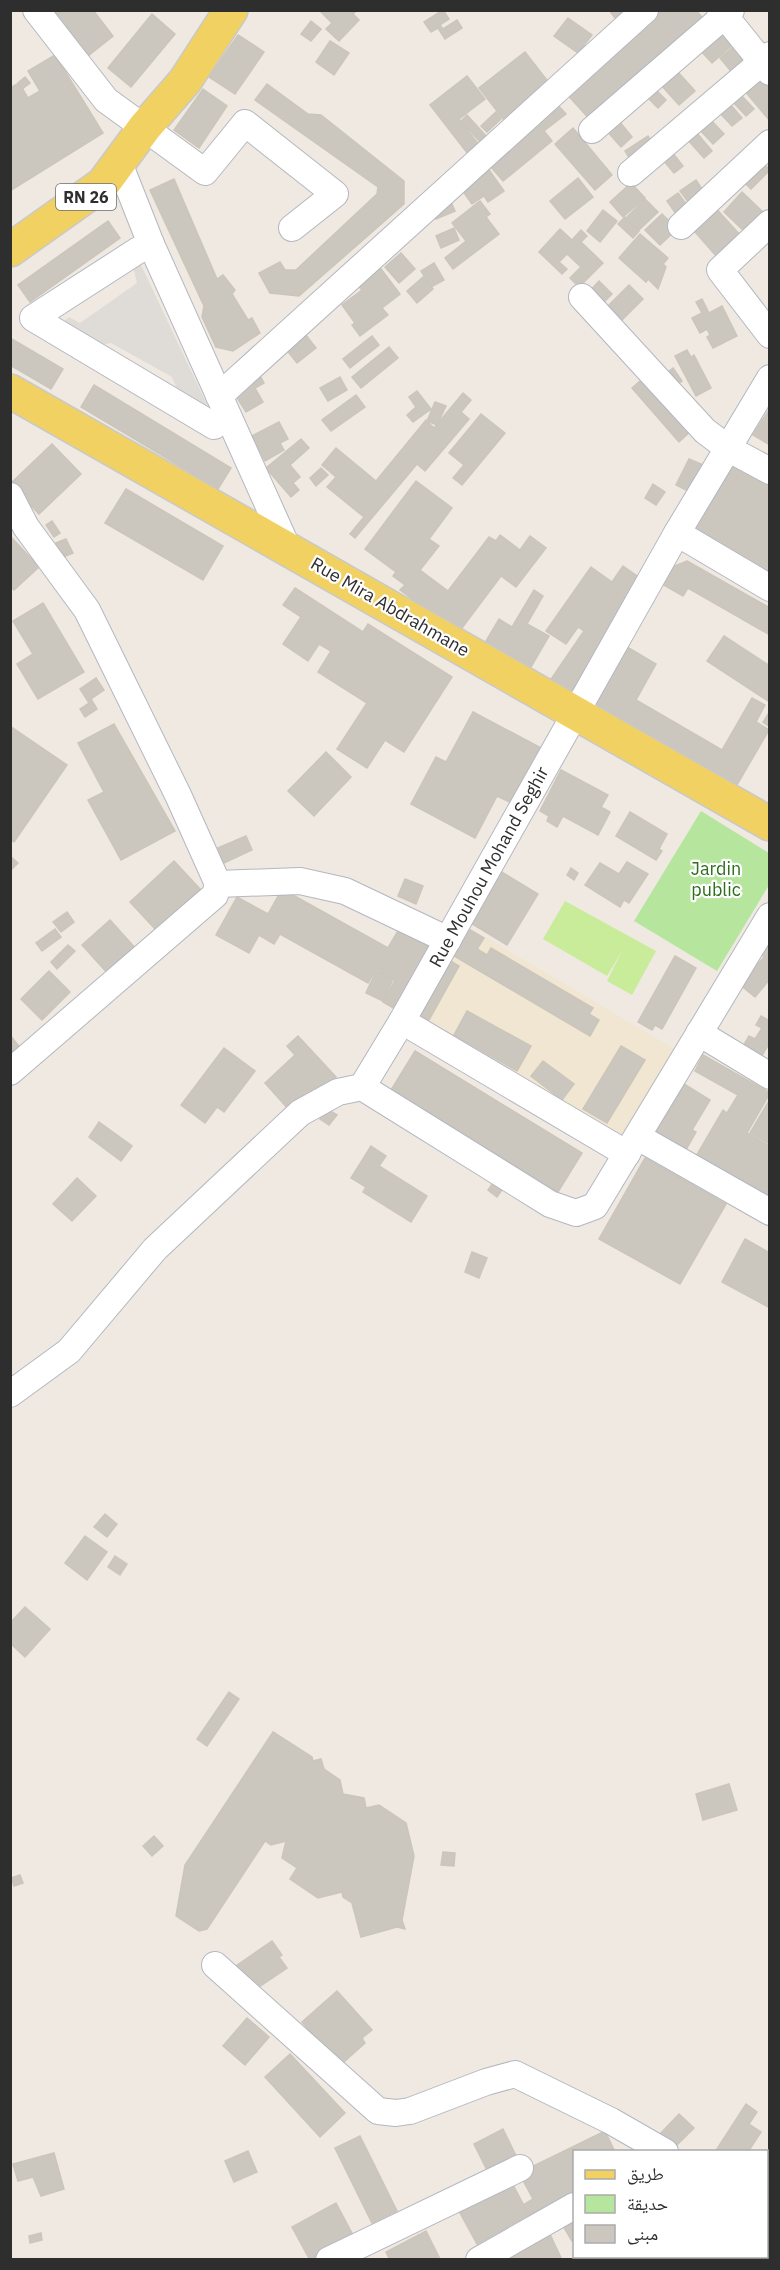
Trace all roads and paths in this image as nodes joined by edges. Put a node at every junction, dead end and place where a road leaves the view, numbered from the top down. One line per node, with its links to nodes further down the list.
1 (36, 10): 6 (street)
2 (231, 10): 6 (main road, RN 26)
3 (645, 10): 21 (street)
4 (726, 12): 5 (street); 7 (street)
5 (767, 63): 10 (street)
6 (145, 127): 9 (main road, RN 26); 11 (main road, RN 26); 14 (street)
7 (592, 130)
8 (770, 143): 13 (street)
9 (119, 163): 15 (street); 16 (main road, RN 26)
10 (631, 173)
11 (10, 223)
12 (770, 223): 18 (street)
13 (681, 225)
14 (292, 228)
15 (151, 244): 21 (street); 22 (street)
16 (10, 250)
17 (582, 297): 23 (street)
18 (770, 335)
19 (770, 378): 23 (street, Rue Mouhou Mohand Seghir)
20 (10, 391): 27 (main road, Rue Mira Abdrahmane)
21 (219, 396): 27 (street)
22 (214, 426)
23 (729, 449): 24 (street); 26 (street, Rue Mouhou Mohand Seghir)
24 (770, 471)
25 (10, 496): 31 (street)
26 (677, 533): 28 (street); 29 (street, Rue Mouhou Mohand Seghir)
27 (288, 549): 29 (main road, Rue Mira Abdrahmane)
28 (770, 588)
29 (575, 713): 30 (main road, Rue Mira Abdrahmane); 33 (street, Rue Mouhou Mohand Seghir)
30 (770, 824)
31 (218, 884): 33 (street); 36 (street)
32 (770, 916): 35 (street)
33 (448, 940): 34 (street, Rue Mouhou Mohand Seghir)
34 (402, 1021): 38 (street, Rue Mouhou Mohand Seghir); 39 (street)
35 (699, 1033): 37 (street); 39 (street)
36 (10, 1072)
37 (770, 1076)
38 (362, 1087): 39 (street); 41 (street)
39 (633, 1145): 40 (street)
40 (770, 1212)
41 (10, 1394)
42 (216, 1965): 43 (street)
43 (663, 2150)
44 (520, 2168): 46 (street)
45 (573, 2207): 47 (street)
46 (329, 2259)
47 (479, 2259)

